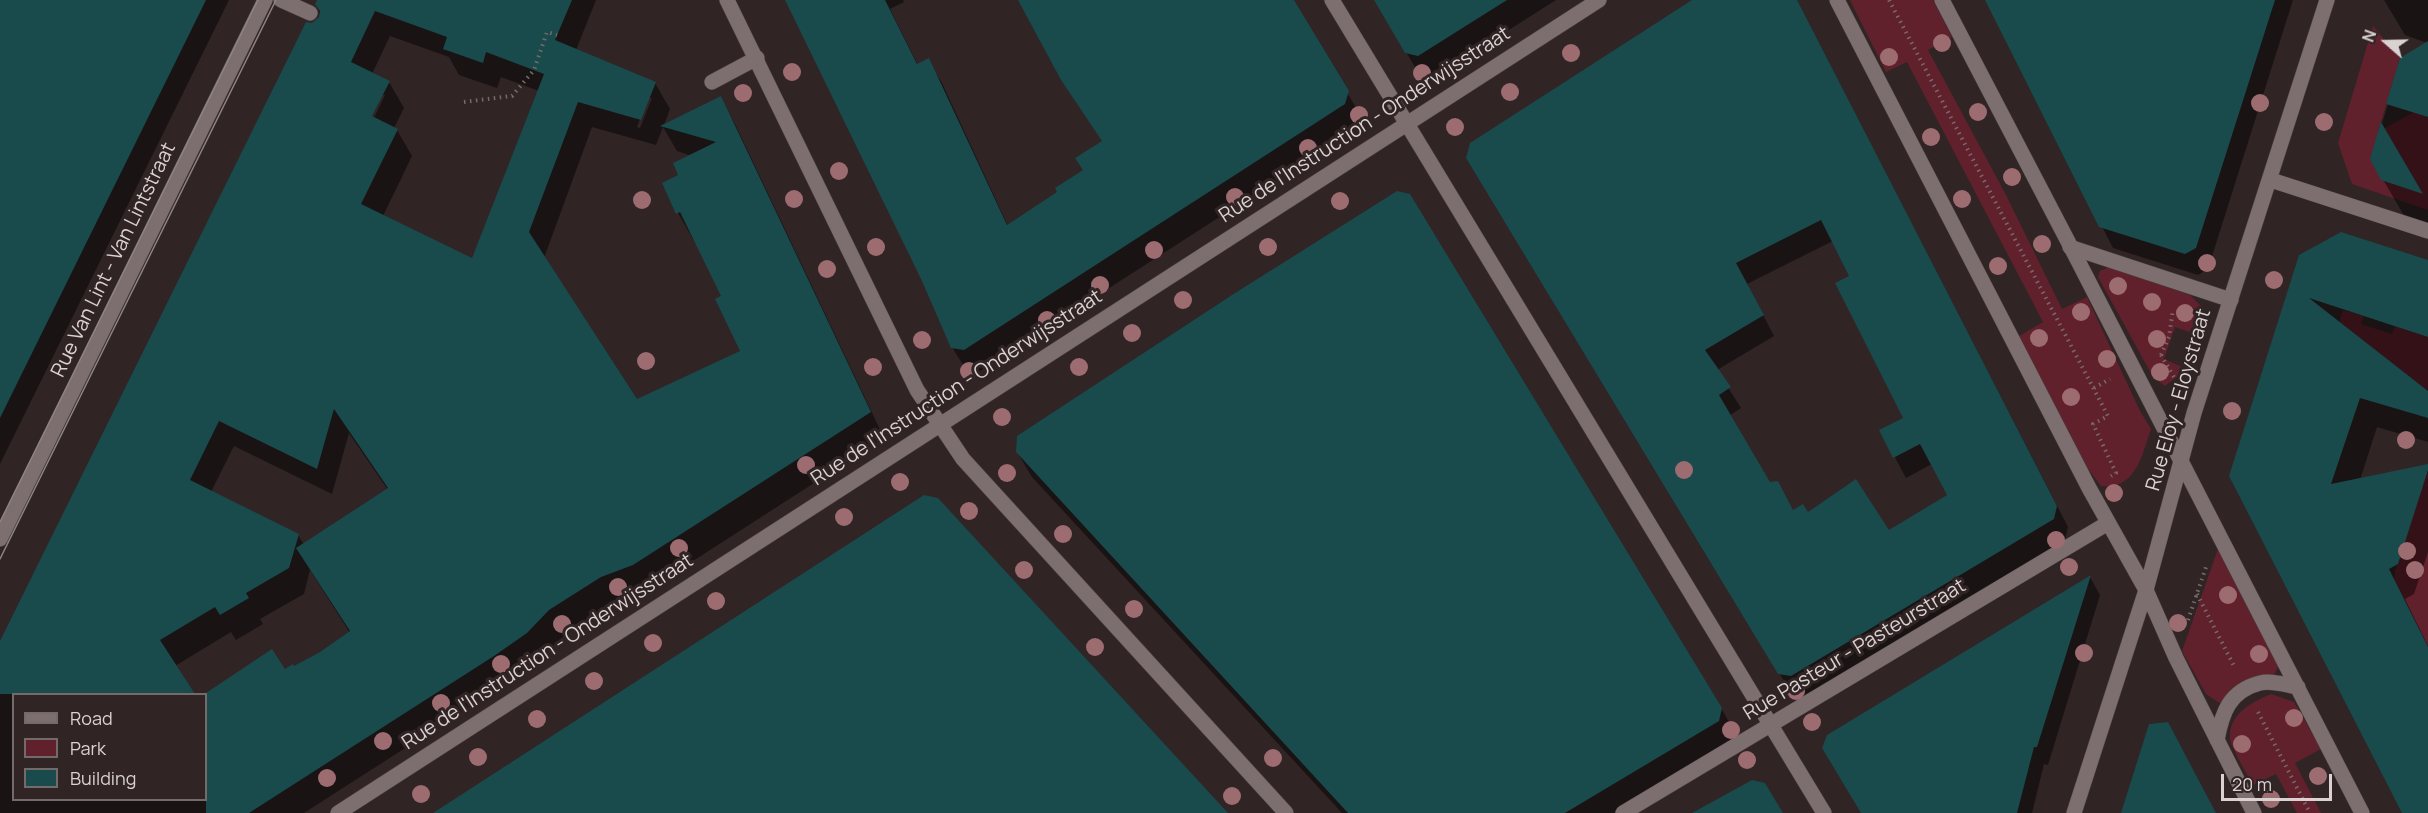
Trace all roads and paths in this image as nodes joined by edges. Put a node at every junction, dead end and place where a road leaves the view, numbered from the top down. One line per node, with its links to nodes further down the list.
1 (265, 0): 26 (street, Rue Van Lint - Van Lintstraat)
2 (281, 0): 10 (street)
3 (728, 0): 12 (street)
4 (1332, 0): 15 (street)
5 (1599, 0): 15 (street, Rue de l'Instruction - Onderwijsstraat)
6 (1837, 0): 25 (street)
7 (1888, 0): 24 (path)
8 (1942, 0): 18 (street)
9 (2327, 0): 16 (street, Rue Eloy - Eloystraat)
10 (310, 13)
11 (557, 35): 14 (path)
12 (757, 58): 13 (street); 22 (street)
13 (712, 82)
14 (464, 102)
15 (1406, 123): 22 (street, Rue de l'Instruction - Onderwijsstraat); 31 (street)
16 (2271, 180): 17 (street); 19 (street, Rue Eloy - Eloystraat)
17 (2428, 231)
18 (2070, 247): 19 (street); 23 (street)
19 (2231, 300): 23 (street, Rue Eloy - Eloystraat)
20 (2177, 303): 21 (path)
21 (2161, 355)
22 (939, 425): 33 (street, Rue de l'Instruction - Onderwijsstraat); 34 (street)
23 (2183, 462): 28 (street, Rue Eloy - Eloystraat); 30 (street)
24 (2108, 478)
25 (2108, 523): 28 (street); 31 (street, Rue Pasteur - Pasteurstraat)
26 (0, 539)
27 (2208, 561): 29 (path)
28 (2146, 591): 32 (street); 37 (street, Rue Eloy - Eloystraat)
29 (2187, 624)
30 (2298, 687): 32 (street); 39 (street)
31 (1771, 725): 35 (street, Rue Pasteur - Pasteurstraat); 36 (street)
32 (2217, 740): 38 (street)
33 (338, 813)
34 (1286, 813)
35 (1623, 813)
36 (1824, 813)
37 (2074, 813)
38 (2254, 813)
39 (2362, 813)

